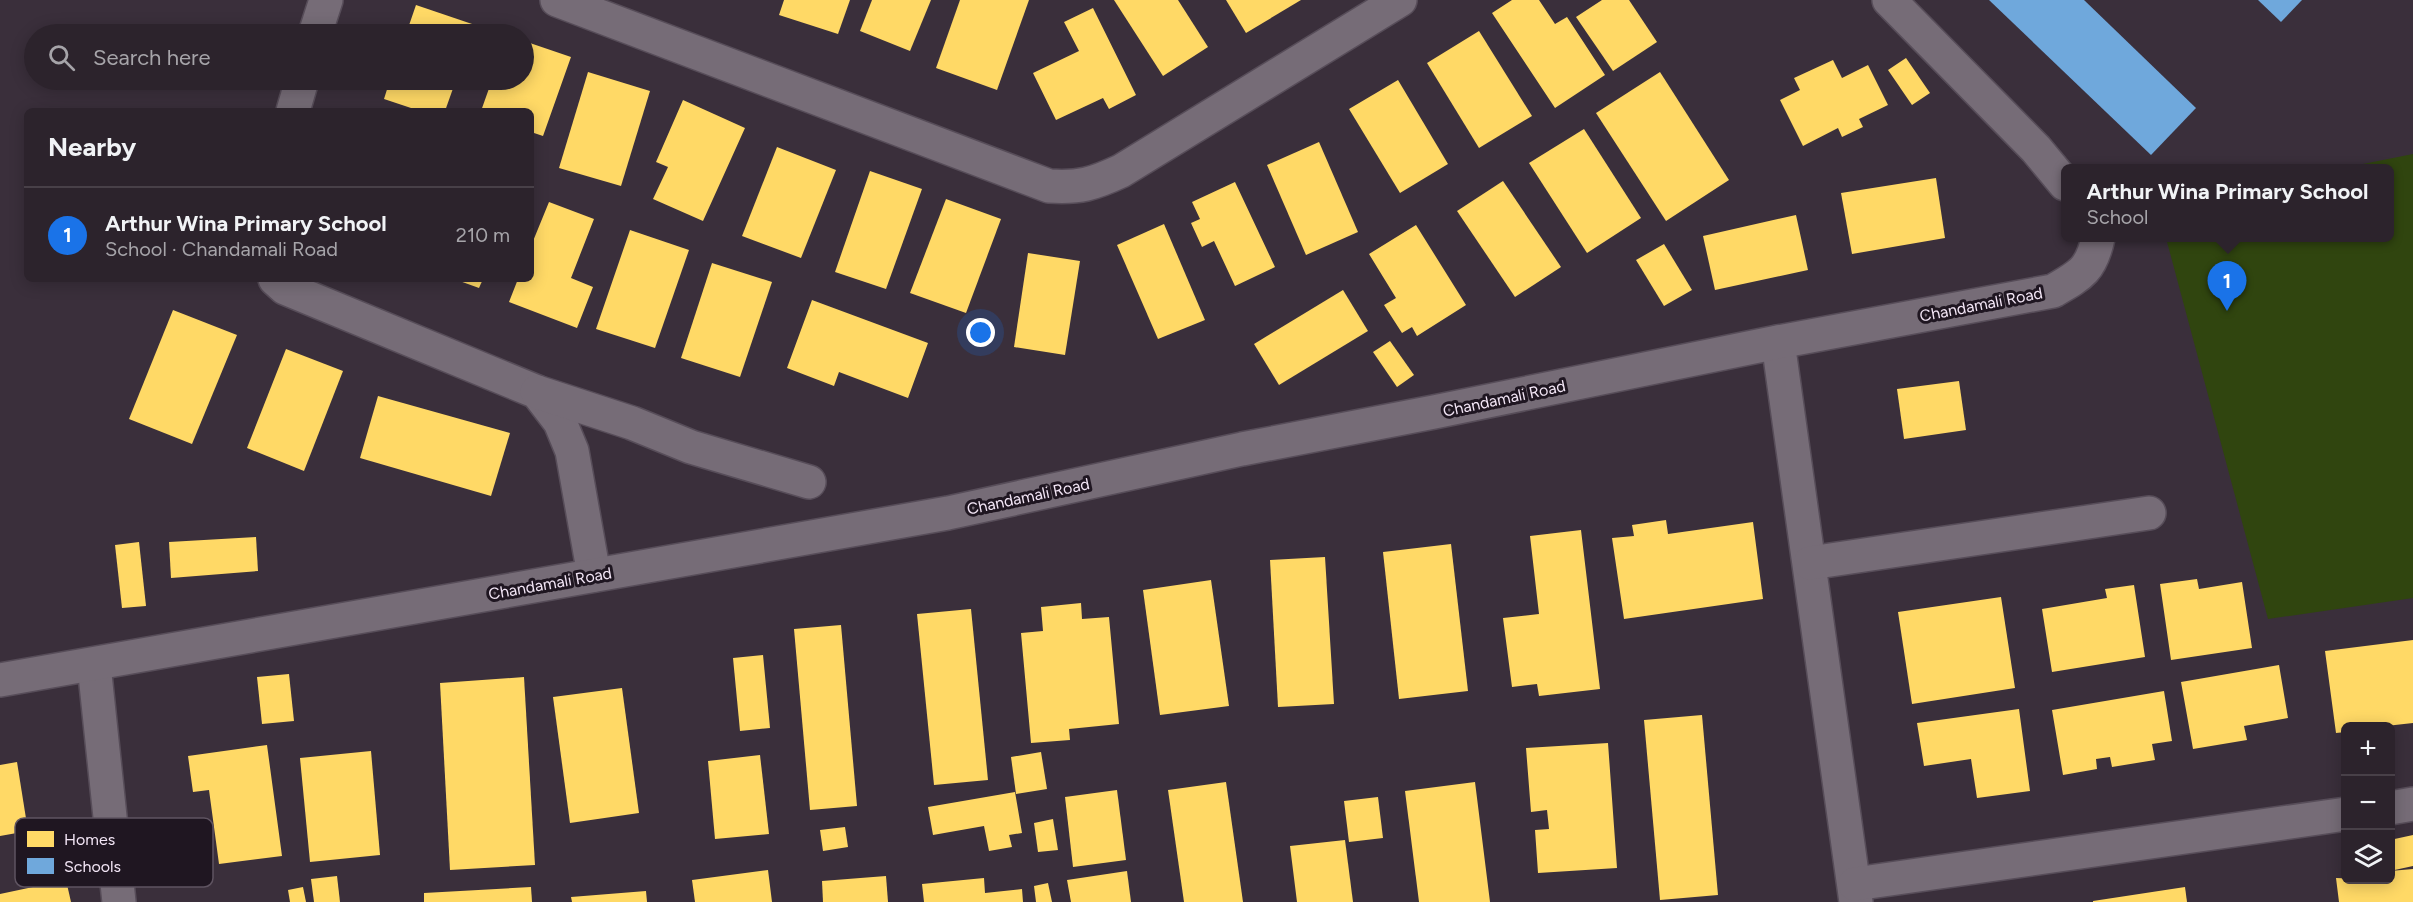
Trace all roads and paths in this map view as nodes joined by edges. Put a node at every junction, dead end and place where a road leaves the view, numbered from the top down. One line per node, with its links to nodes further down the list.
1 (326, 0): 5 (street)
2 (557, 0): 3 (street)
3 (1400, 0)
4 (1889, 0): 8 (street)
5 (318, 24)
6 (299, 90): 7 (street)
7 (294, 108)
8 (2061, 179)
9 (2097, 242): 11 (street, Chandamali Road)
10 (278, 282): 12 (street)
11 (1778, 342): 15 (street); 16 (street, Chandamali Road)
12 (537, 392): 13 (street); 16 (street)
13 (809, 482)
14 (2149, 513): 15 (street)
15 (1810, 563): 24 (street)
16 (594, 575): 17 (street, Chandamali Road)
17 (94, 665): 18 (street, Chandamali Road); 22 (street)
18 (0, 680)
19 (2413, 804): 20 (street)
20 (2395, 807)
21 (2341, 815): 24 (street)
22 (110, 818)
23 (117, 887): 25 (street)
24 (1856, 893)
25 (119, 902)

